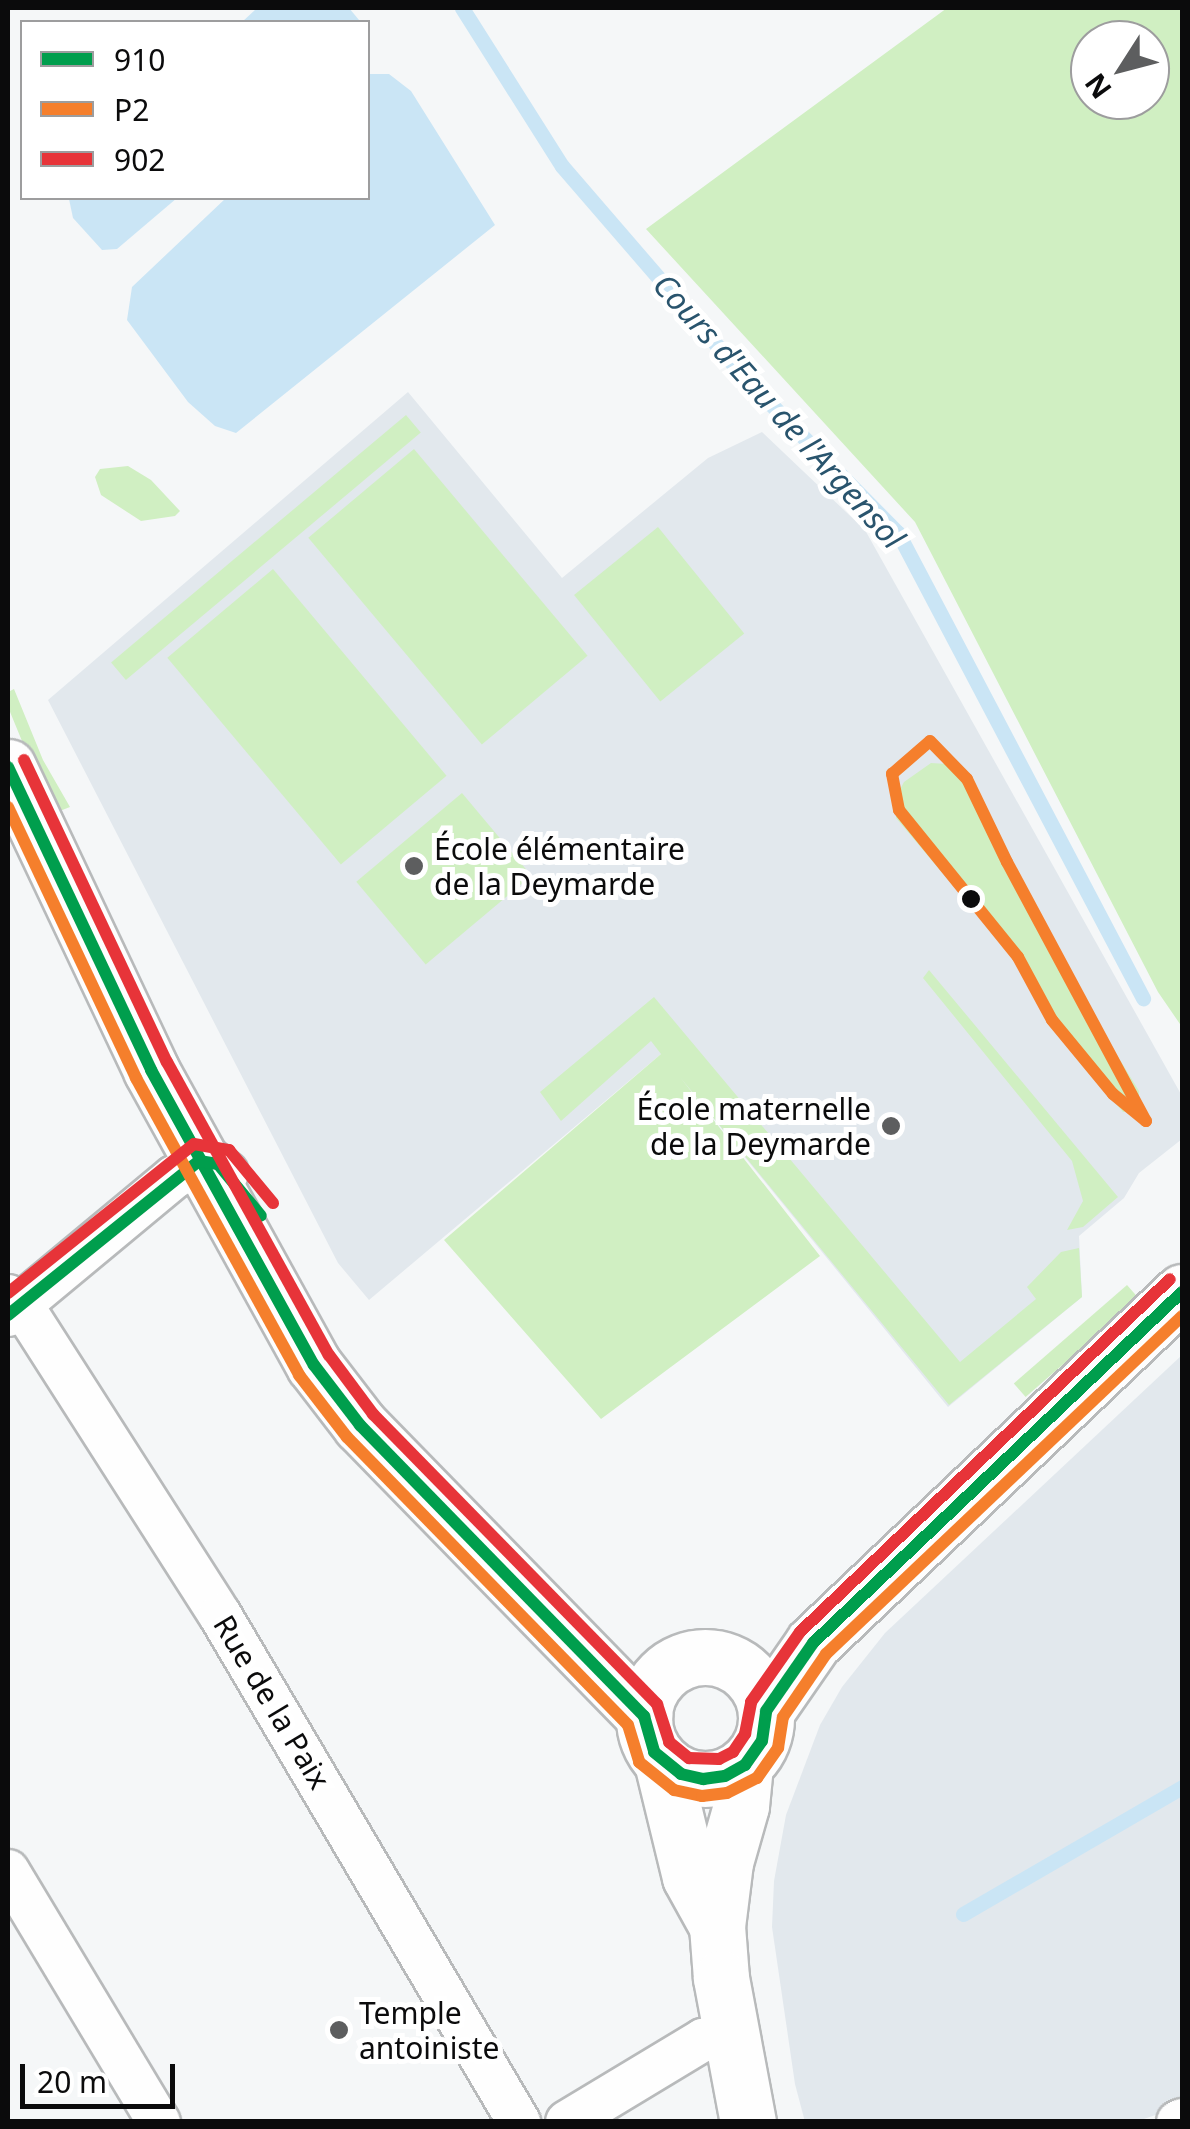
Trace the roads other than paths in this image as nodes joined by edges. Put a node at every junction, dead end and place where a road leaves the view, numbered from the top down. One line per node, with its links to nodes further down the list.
1 (8, 767): 2 (street)
2 (111, 978): 3 (street); 4 (street)
3 (199, 1160): 4 (street); 6 (street); 7 (street)
4 (265, 1220): 7 (street)
5 (1182, 1292): 8 (street)
6 (12, 1305): 15 (street, Rue de la Paix)
7 (283, 1307): 9 (street)
8 (751, 1688): 9 (street); 10 (street)
9 (658, 1716): 10 (street); 12 (street)
10 (745, 1765): 12 (street)
11 (8, 1871): 14 (street)
12 (717, 1926): 13 (street)
13 (730, 2034): 16 (street); 17 (street)
14 (159, 2122)
15 (520, 2122)
16 (567, 2122)
17 (748, 2122)

